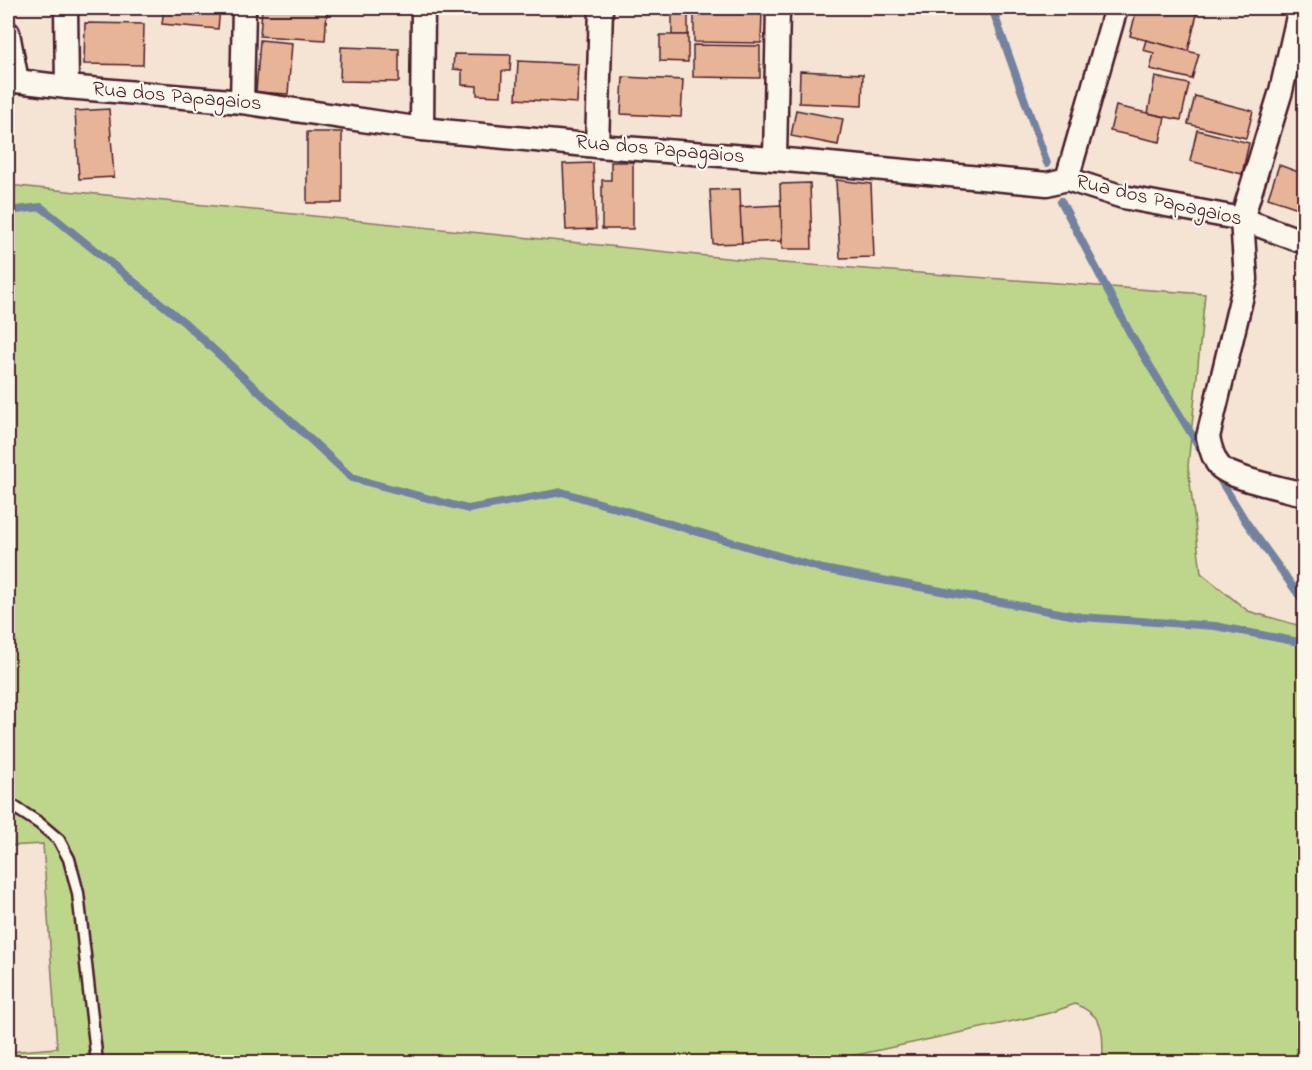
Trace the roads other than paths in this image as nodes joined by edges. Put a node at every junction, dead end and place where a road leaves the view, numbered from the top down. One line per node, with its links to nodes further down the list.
1 (66, 8): 10 (street)
2 (244, 8): 11 (street)
3 (423, 8): 12 (street)
4 (601, 8): 13 (street)
5 (778, 8): 14 (street)
6 (1116, 8): 15 (street)
7 (1300, 8): 16 (street)
8 (8, 33): 9 (street)
9 (13, 80): 10 (street, Rua dos Papagaios)
10 (67, 87): 11 (street, Rua dos Papagaios)
11 (242, 102): 12 (street, Rua dos Papagaios)
12 (422, 129): 13 (street, Rua dos Papagaios)
13 (597, 146): 14 (street, Rua dos Papagaios)
14 (775, 159): 15 (street, Rua dos Papagaios)
15 (1067, 179): 16 (street, Rua dos Papagaios)
16 (1242, 219): 17 (street, Rua dos Papagaios); 18 (street)
17 (1305, 242)
18 (1305, 495)
19 (8, 803): 20 (lane)
20 (97, 1062)

